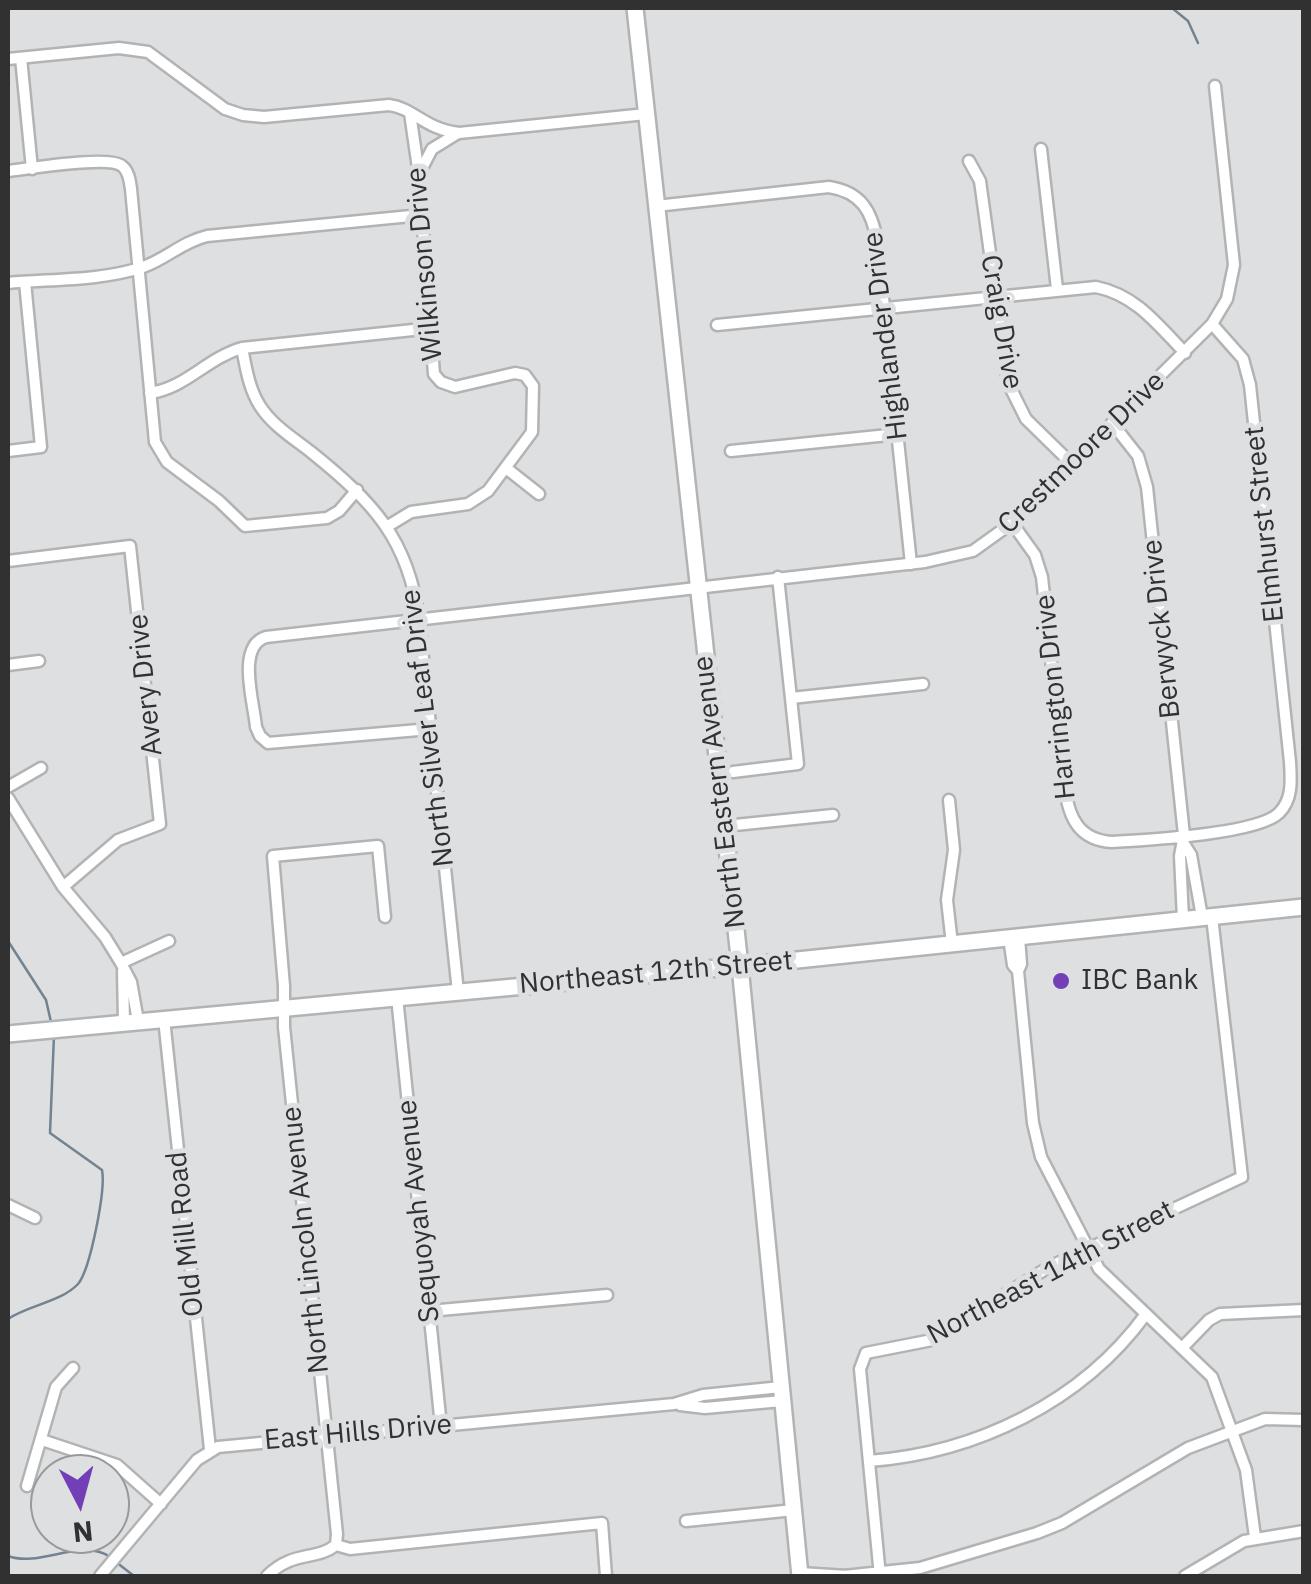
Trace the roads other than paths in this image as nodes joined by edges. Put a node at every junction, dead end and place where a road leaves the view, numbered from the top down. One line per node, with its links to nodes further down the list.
1 (635, 8): 6 (main road, North Eastern Avenue)
2 (21, 58): 3 (street); 5 (street); 10 (street)
3 (8, 59)
4 (1216, 86): 21 (street, Crestmoore Drive)
5 (410, 113): 7 (street); 12 (street, Wilkinson Drive)
6 (646, 114): 7 (street); 13 (main road, North Eastern Avenue)
7 (459, 133): 12 (street)
8 (1041, 149): 18 (street)
9 (969, 161): 19 (street, Craig Drive)
10 (32, 169): 11 (street); 15 (street)
11 (8, 171)
12 (419, 175): 14 (street, Wilkinson Drive)
13 (656, 206): 20 (street, Highlander Drive); 40 (main road, North Eastern Avenue)
14 (420, 216): 15 (street); 23 (street, Wilkinson Drive)
15 (138, 268): 16 (street); 26 (street)
16 (25, 282): 17 (street); 29 (street)
17 (8, 284)
18 (1057, 289): 19 (street); 25 (street)
19 (995, 296): 20 (street); 31 (street, Craig Drive)
20 (884, 308): 22 (street); 28 (street, Highlander Drive)
21 (1212, 324): 25 (street, Crestmoore Drive); 54 (street, Elmhurst Street)
22 (717, 326)
23 (432, 328): 24 (street); 32 (street, Wilkinson Drive)
24 (242, 348): 26 (street); 33 (street, North Silver Leaf Drive)
25 (1184, 354): 27 (street, Crestmoore Drive)
26 (150, 394): 33 (street)
27 (1112, 423): 31 (street, Crestmoore Drive); 54 (street, Berwyck Drive)
28 (898, 434): 30 (street); 38 (street, Highlander Drive)
29 (8, 450)
30 (731, 450)
31 (1072, 464): 35 (street, Crestmoore Drive)
32 (506, 468): 34 (street); 36 (street, Wilkinson Drive)
33 (357, 490): 36 (street, North Silver Leaf Drive)
34 (540, 494)
35 (1012, 523): 38 (street, Crestmoore Drive); 54 (street, Harrington Drive)
36 (388, 526): 41 (street, North Silver Leaf Drive)
37 (8, 561): 55 (street, Avery Drive)
38 (911, 564): 39 (street, Crestmoore Drive)
39 (778, 577): 40 (street, Crestmoore Drive); 45 (street)
40 (696, 586): 41 (street, Crestmoore Drive); 53 (main road, North Eastern Avenue)
41 (419, 620): 46 (street, North Silver Leaf Drive); 46 (street, Crestmoore Drive)
42 (39, 661): 43 (street)
43 (8, 665)
44 (923, 684): 45 (street)
45 (791, 698): 48 (street)
46 (430, 729): 65 (street, North Silver Leaf Drive)
47 (41, 768): 49 (street)
48 (734, 772)
49 (8, 787)
50 (8, 798): 55 (street)
51 (949, 800): 62 (street)
52 (832, 814): 53 (street)
53 (725, 826): 64 (main road, North Eastern Avenue)
54 (1184, 839): 58 (street, Berwyck Drive); 59 (street, Berwyck Drive)
55 (62, 887): 63 (street)
56 (1304, 907): 58 (main road, Northeast 12th Street)
57 (385, 917): 67 (street, North Lincoln Avenue)
58 (1207, 917): 59 (main road, Northeast 12th Street); 71 (street, Berwyck Drive)
59 (1183, 920): 60 (main road, Northeast 12th Street)
60 (1014, 938): 62 (main road, Northeast 12th Street); 74 (street)
61 (168, 941): 63 (street)
62 (952, 944): 64 (main road, Northeast 12th Street)
63 (122, 966): 69 (street)
64 (740, 966): 65 (main road, Northeast 12th Street); 81 (main road, North Eastern Avenue)
65 (458, 992): 66 (main road, Northeast 12th Street)
66 (396, 997): 67 (main road, Northeast 12th Street); 77 (street, Sequoyah Avenue)
67 (284, 1008): 68 (main road, Northeast 12th Street); 85 (street, North Lincoln Avenue)
68 (164, 1019): 69 (main road, Northeast 12th Street); 87 (street, Old Mill Road)
69 (131, 1022): 70 (main road, Northeast 12th Street)
70 (8, 1034)
71 (1242, 1177): 74 (street, Northeast 14th Street)
72 (8, 1205): 73 (street)
73 (35, 1218)
74 (1086, 1250): 78 (street); 88 (street, Northeast 14th Street)
75 (607, 1295): 77 (street)
76 (1304, 1310): 79 (street)
77 (429, 1311): 83 (street, Sequoyah Avenue)
78 (1146, 1314): 79 (street); 88 (street)
79 (1184, 1348): 84 (street)
80 (73, 1368): 86 (street)
81 (781, 1394): 83 (street, East Hills Drive); 91 (main road, North Eastern Avenue)
82 (1304, 1420): 84 (street)
83 (441, 1426): 85 (street, East Hills Drive)
84 (1233, 1431): 94 (street); 97 (street)
85 (325, 1436): 87 (street, East Hills Drive); 95 (street, North Lincoln Avenue)
86 (42, 1440): 89 (street); 90 (street)
87 (210, 1449): 90 (street)
88 (869, 1461): 97 (street)
89 (27, 1486)
90 (161, 1504): 96 (street)
91 (794, 1510): 92 (street); 98 (main road, North Eastern Avenue)
92 (686, 1520)
93 (1304, 1531): 94 (street)
94 (1254, 1537): 102 (street)
95 (336, 1545): 99 (street); 100 (street)
96 (103, 1572)
97 (880, 1574): 101 (street)
98 (800, 1575): 101 (street)
99 (267, 1576)
100 (606, 1576)
101 (846, 1576)
102 (1186, 1576)

